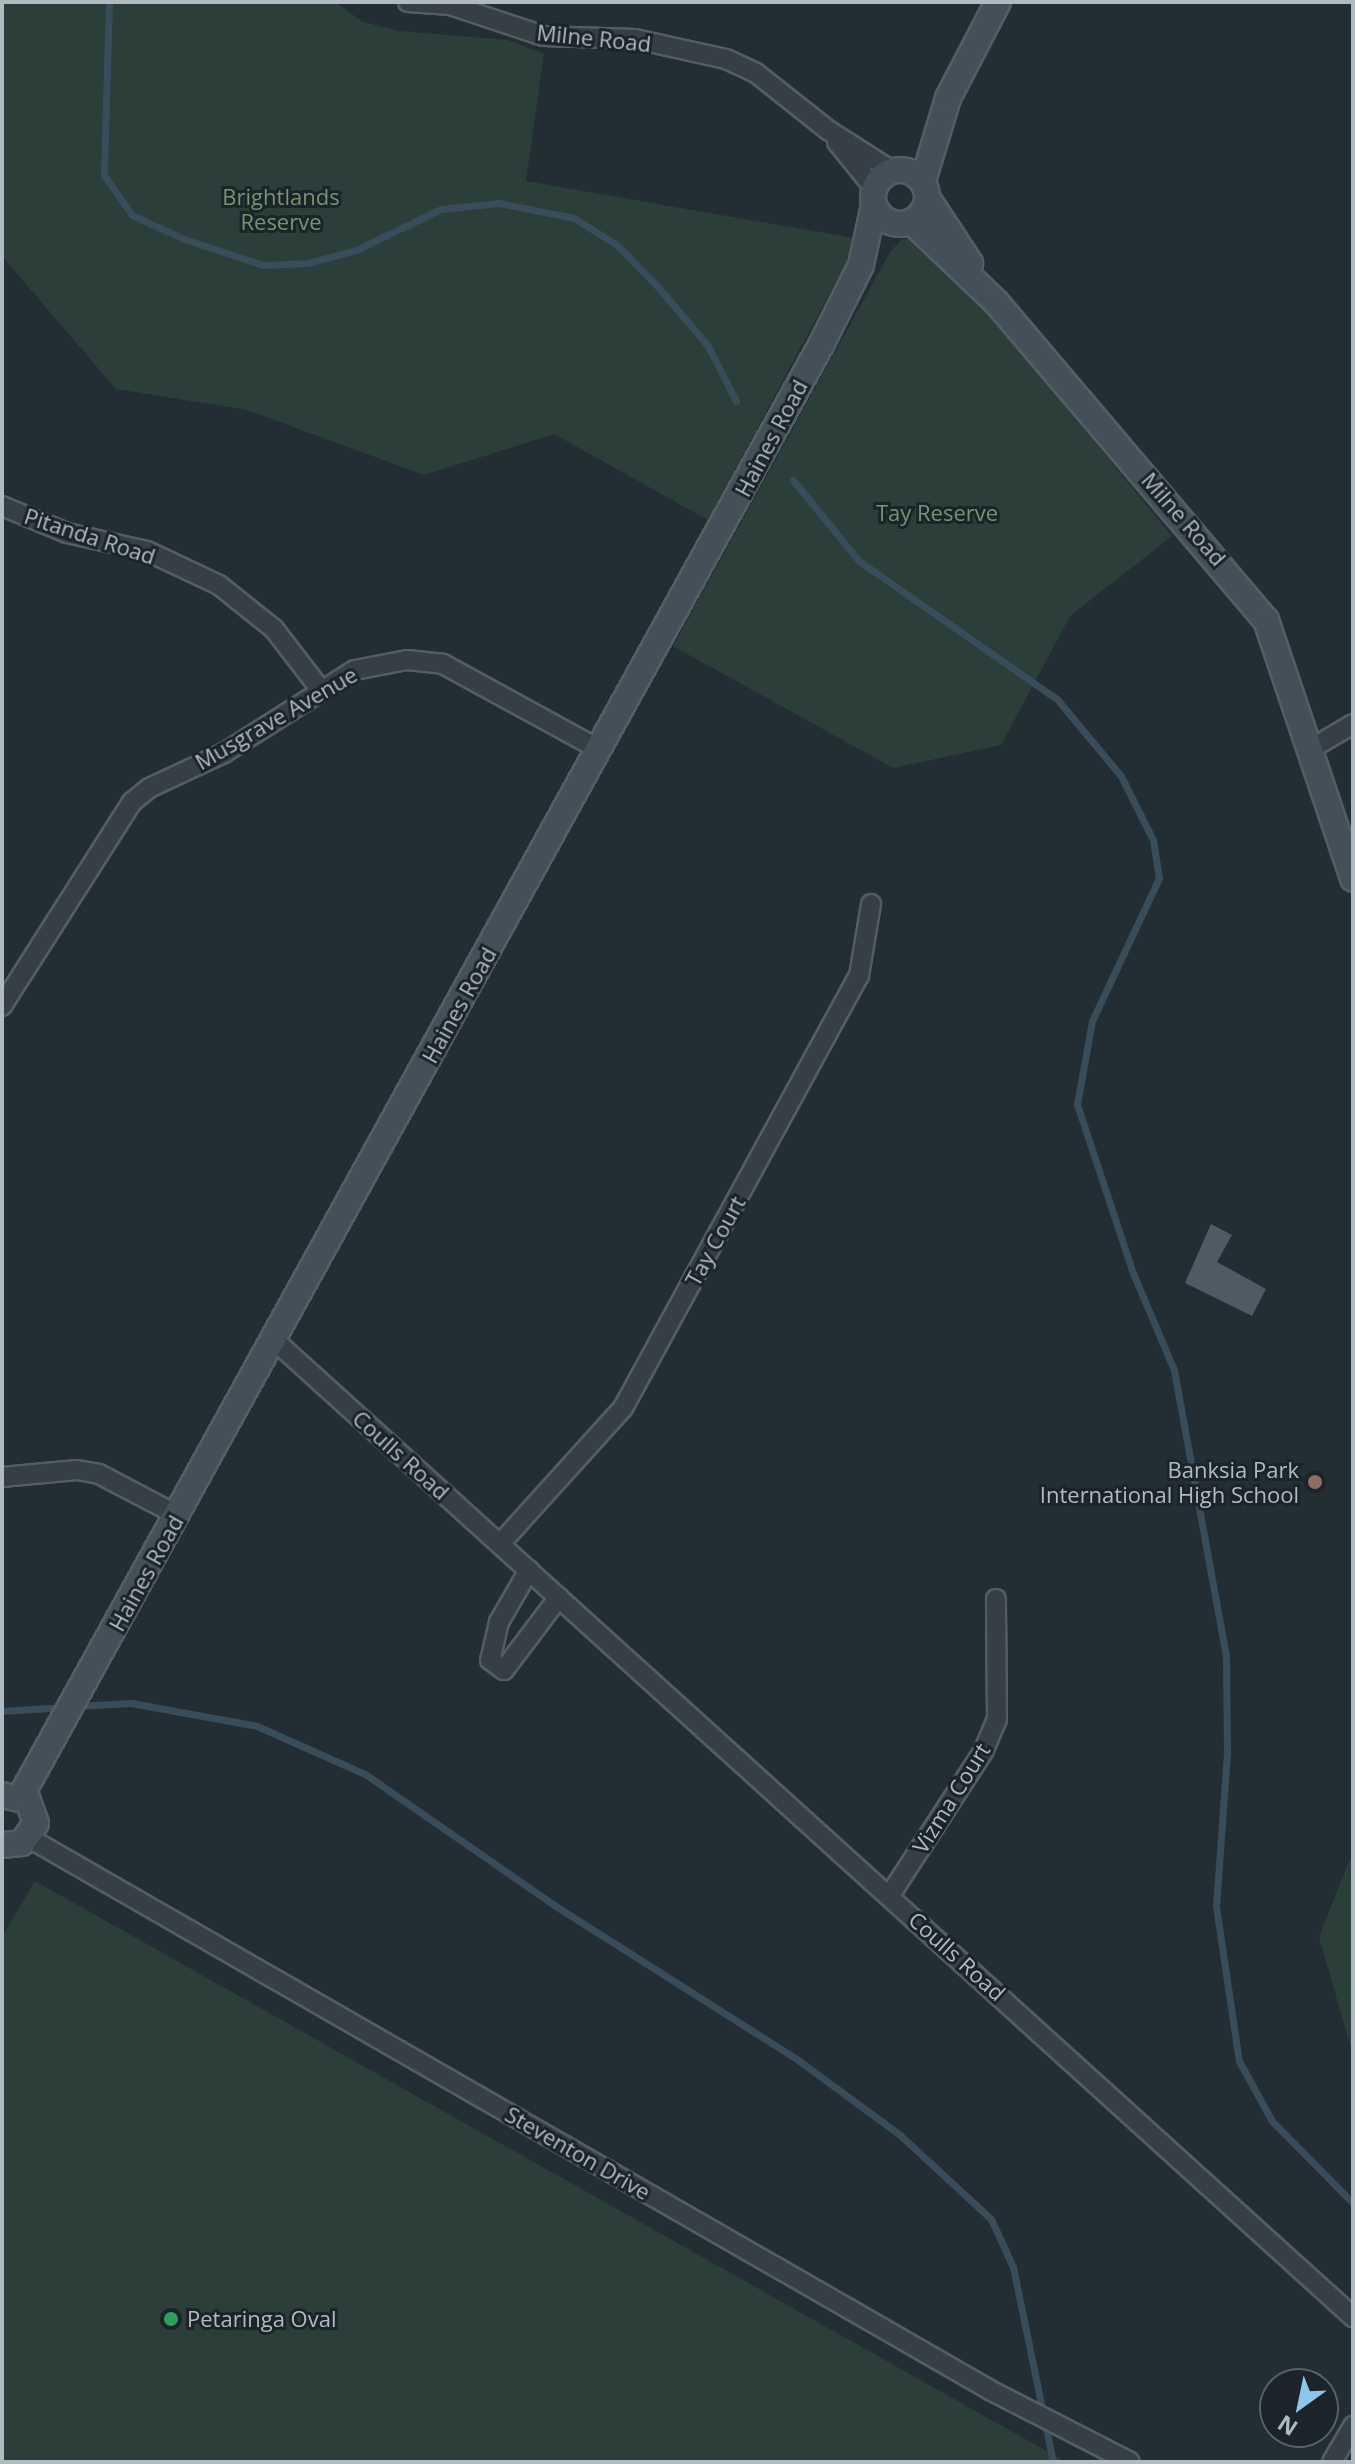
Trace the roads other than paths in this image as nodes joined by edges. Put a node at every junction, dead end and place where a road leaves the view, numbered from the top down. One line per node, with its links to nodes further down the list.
1 (408, 2): 4 (street, Milne Road)
2 (998, 2): 3 (main road)
3 (948, 98): 5 (main road); 6 (main road)
4 (828, 130): 5 (street, Milne Road); 7 (street)
5 (896, 170): 6 (main road); 7 (main road)
6 (926, 190): 8 (main road); 10 (main road)
7 (874, 197): 8 (main road, Milne Road); 9 (main road, Haines Road)
8 (907, 223): 9 (main road); 10 (main road, Milne Road)
9 (861, 265): 14 (main road, Haines Road)
10 (996, 302): 15 (main road, Milne Road)
11 (2, 506): 12 (street, Pitanda Road)
12 (320, 689): 14 (street, Musgrave Avenue); 18 (street, Musgrave Avenue)
13 (1353, 724): 15 (street)
14 (600, 750): 19 (main road, Haines Road)
15 (1309, 750): 16 (main road, Milne Road)
16 (1353, 879)
17 (871, 904): 22 (street, Tay Court)
18 (2, 1006)
19 (274, 1340): 21 (main road, Haines Road); 22 (street, Coulls Road)
20 (2, 1477): 21 (street)
21 (177, 1515): 26 (main road, Haines Road)
22 (500, 1544): 23 (street, Coulls Road)
23 (529, 1570): 24 (street, Coulls Road); 24 (street)
24 (559, 1597): 29 (street, Coulls Road)
25 (996, 1599): 29 (street, Vizma Court)
26 (12, 1796): 27 (main road)
27 (29, 1838): 28 (main road); 32 (street, Steventon Drive)
28 (2, 1845)
29 (890, 1895): 30 (street, Coulls Road)
30 (1353, 2317)
31 (1353, 2426): 33 (street)
32 (1130, 2462)
33 (1332, 2462)

